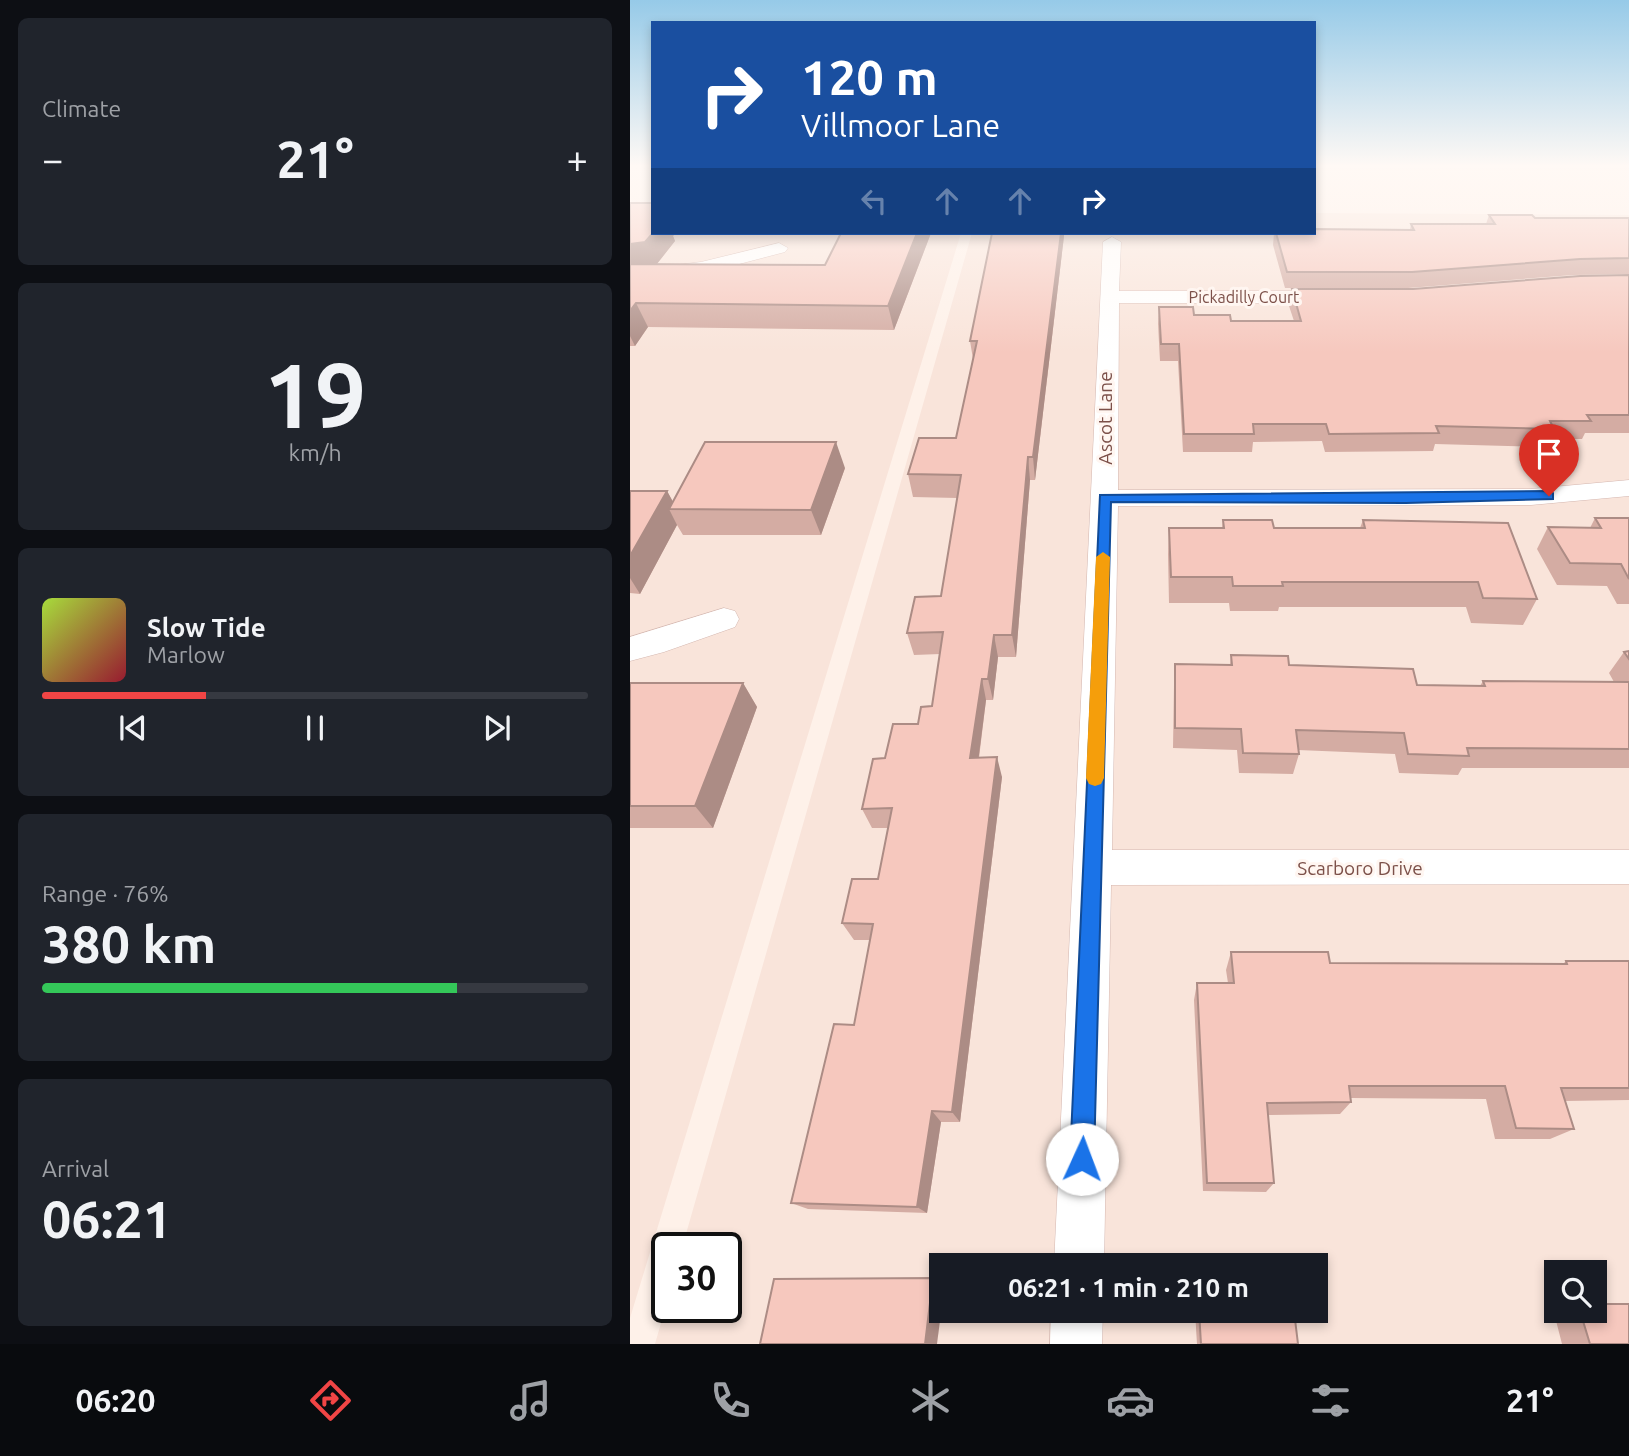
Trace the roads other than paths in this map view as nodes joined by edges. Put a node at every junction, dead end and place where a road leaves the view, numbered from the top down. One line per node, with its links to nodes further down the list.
1 (1112, 242): 4 (street, Ascot Lane)
2 (779, 248): 3 (street)
3 (630, 277)
4 (1110, 297): 5 (street, Pickadilly Court); 7 (street, Ascot Lane)
5 (1354, 297)
6 (1629, 488): 7 (street)
7 (1105, 498): 11 (street, Ascot Lane)
8 (724, 619): 9 (street)
9 (630, 649)
10 (1629, 867): 11 (street, Scarboro Drive)
11 (1092, 868): 12 (street, Ascot Lane)
12 (1079, 1253)
13 (1077, 1323): 14 (street)
14 (1076, 1344)

